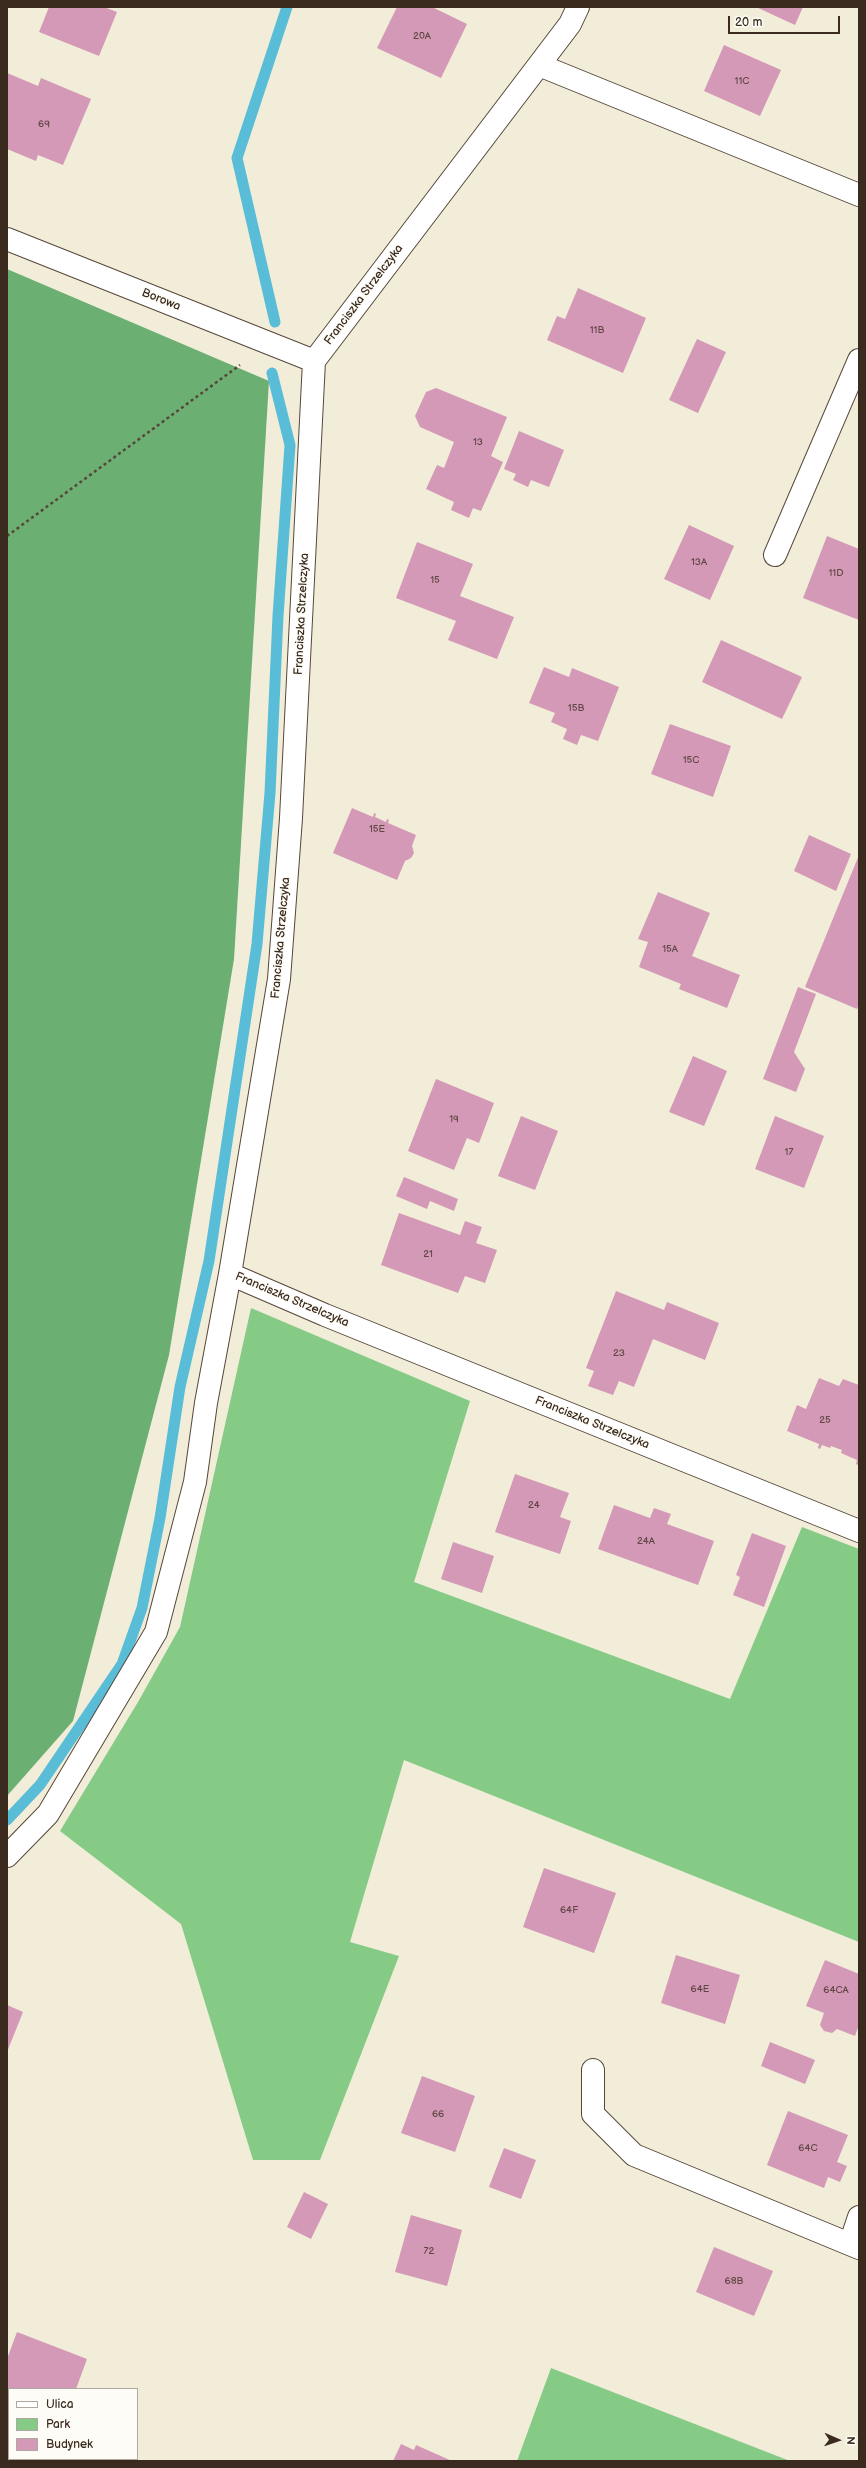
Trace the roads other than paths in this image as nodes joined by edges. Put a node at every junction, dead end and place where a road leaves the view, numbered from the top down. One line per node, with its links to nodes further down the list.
1 (578, 7): 2 (street, Franciszka Strzelczyka)
2 (539, 65): 3 (street); 6 (street, Franciszka Strzelczyka)
3 (859, 195)
4 (7, 239): 6 (street, Borowa)
5 (859, 360): 7 (street)
6 (314, 361): 8 (street, Franciszka Strzelczyka)
7 (775, 555)
8 (230, 1274): 9 (street, Franciszka Strzelczyka); 10 (street)
9 (859, 1531)
10 (7, 1856)
11 (593, 2070): 13 (street)
12 (859, 2217): 13 (street)
13 (854, 2246)

